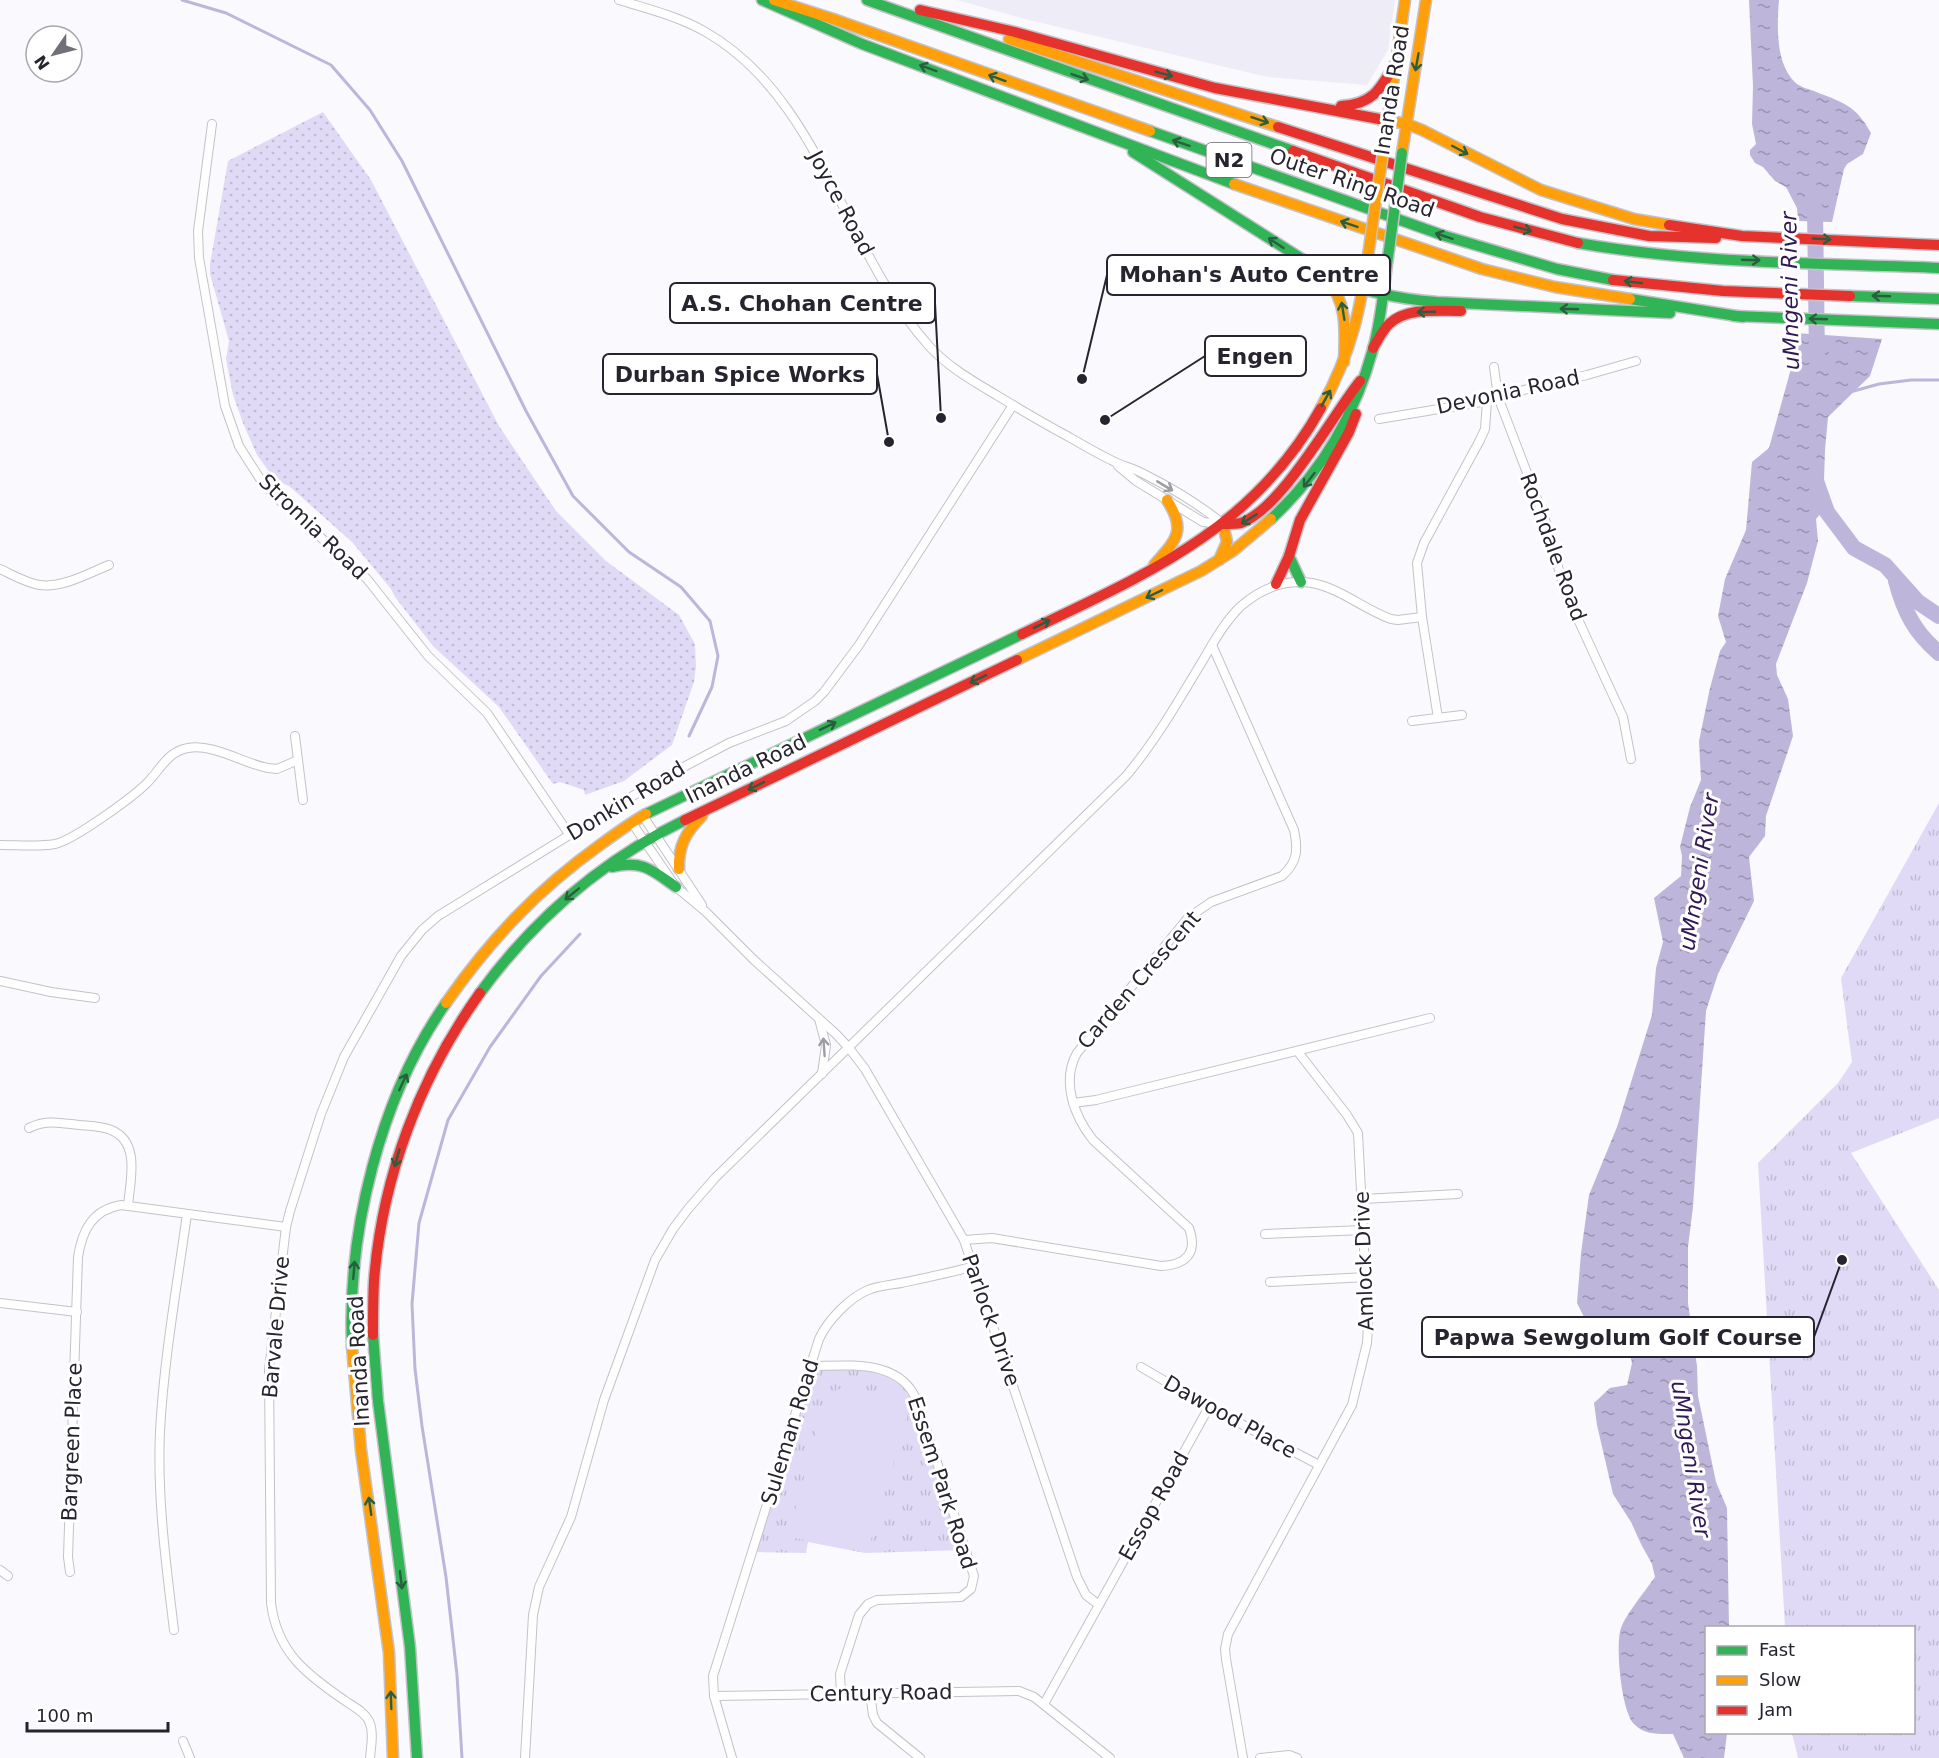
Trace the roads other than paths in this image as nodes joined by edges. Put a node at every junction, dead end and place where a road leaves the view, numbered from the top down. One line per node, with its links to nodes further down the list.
1 (619, 0): 32 (street, Joyce Road)
2 (762, 0): 14 (main road, one-way to 2)
3 (774, 0): 21 (main road, Outer Ring Road / N2, one-way to 3)
4 (867, 0): 17 (main road, Outer Ring Road / N2, one-way to 17)
5 (879, 0): 8 (main road)
6 (1426, 0): 13 (main road, Inanda Road, one-way to 13)
7 (1404, 6): 9 (main road, Inanda Road)
8 (945, 17): 10 (main road, one-way to 10); 15 (main road, one-way to 15)
9 (1396, 62): 10 (main road); 11 (main road, Inanda Road)
10 (1315, 106): 11 (main road)
11 (1388, 119): 13 (main road); 19 (main road, Inanda Road, bridge)
12 (212, 124): 56 (street, Stromia Road)
13 (1407, 124): 15 (main road, one-way to 15); 20 (main road, Inanda Road, bridge)
14 (1100, 134): 18 (main road, one-way to 14); 23 (main road, one-way to 14)
15 (1694, 234): 16 (main road, one-way to 16)
16 (1939, 245)
17 (1939, 268)
18 (1317, 269): 19 (main road); 27 (main road, one-way to 18)
19 (1363, 292): 20 (main road); 27 (main road, Inanda Road)
20 (1382, 297): 22 (main road); 25 (main road, Inanda Road)
21 (1939, 299)
22 (1526, 308): 23 (main road, one-way to 22); 25 (main road, one-way to 25)
23 (1690, 311): 24 (main road, one-way to 23)
24 (1939, 324)
25 (1373, 348): 29 (main road, Inanda Road)
26 (1636, 361): 30 (street, Devonia Road)
27 (1344, 362): 36 (main road, Inanda Road, one-way to 27)
28 (1494, 367): 30 (street, Rochdale Road)
29 (1364, 376): 36 (main road, one-way to 36); 37 (main road); 38 (main road, Inanda Road, one-way to 38)
30 (1498, 397): 31 (street, Devonia Road); 50 (street, Rochdale Road)
31 (1487, 401): 33 (street, Devonia Road); 44 (street)
32 (1012, 405): 34 (street, Joyce Road); 56 (street, Donkin Road)
33 (1379, 419)
34 (1112, 461): 35 (street, Joyce Road); 36 (street, Joyce Road, one-way to 36)
35 (1167, 500): 36 (street, Joyce Road); 41 (main road)
36 (1223, 524): 38 (main road); 41 (main road, Inanda Road)
37 (1289, 556): 42 (main road); 43 (main road)
38 (1219, 561): 53 (main road, Inanda Road, one-way to 53)
39 (109, 565): 40 (street)
40 (0, 569)
41 (1147, 572): 54 (main road, Inanda Road, one-way to 41)
42 (1301, 582): 43 (street); 44 (street)
43 (1276, 584): 45 (street)
44 (1422, 618): 47 (street)
45 (1212, 645): 68 (street); 71 (street, Carden Crescent)
46 (1462, 715): 47 (street)
47 (1437, 718): 48 (street)
48 (1412, 722)
49 (295, 736): 51 (street)
50 (1631, 759)
51 (298, 760): 52 (street); 59 (street)
52 (303, 800)
53 (709, 809): 57 (main road, Inanda Road); 60 (main road)
54 (643, 816): 55 (main road, Inanda Road); 57 (street, Parlock Drive)
55 (632, 823): 58 (street, Parlock Drive); 102 (main road, Inanda Road, one-way to 55)
56 (569, 834): 77 (street, Donkin Road)
57 (656, 836): 58 (main road, Inanda Road); 60 (street, Parlock Drive)
58 (644, 843): 61 (main road, Inanda Road); 62 (street, Parlock Drive)
59 (0, 845)
60 (679, 869): 63 (street, Parlock Drive)
61 (603, 870): 62 (main road); 103 (main road, Inanda Road, one-way to 103)
62 (676, 887): 63 (street, Parlock Drive)
63 (706, 912): 67 (street, Parlock Drive)
64 (0, 981): 65 (street)
65 (95, 998)
66 (1430, 1018): 69 (street)
67 (819, 1019): 68 (street, Parlock Drive); 70 (street, one-way to 67)
68 (849, 1048): 70 (street); 80 (street, Parlock Drive)
69 (1298, 1052): 71 (street); 74 (street, Amlock Drive)
70 (822, 1076): 104 (street)
71 (1073, 1103): 80 (street, Carden Crescent)
72 (29, 1128): 75 (street)
73 (1458, 1194): 74 (street)
74 (1363, 1199): 78 (street, Amlock Drive)
75 (128, 1206): 76 (street, Barvale Drive); 85 (street, Barvale Drive)
76 (188, 1214): 77 (street, Barvale Drive); 94 (street)
77 (286, 1227): 101 (street, Barvale Drive)
78 (1364, 1230): 79 (street); 82 (street, Amlock Drive)
79 (1265, 1234)
80 (964, 1240): 81 (street, Parlock Drive)
81 (974, 1266): 86 (street, Suleman Road); 93 (street, Parlock Drive)
82 (1367, 1277): 83 (street); 89 (street, Amlock Drive)
83 (1270, 1282)
84 (0, 1303): 85 (street)
85 (77, 1312): 91 (street, Bargreen Place)
86 (811, 1366): 96 (street, Essem Park Road); 97 (street, Suleman Road)
87 (1141, 1368): 88 (street, Dawood Place)
88 (1209, 1407): 89 (street, Dawood Place); 93 (street, Essop Road)
89 (1319, 1465): 108 (street, Amlock Drive)
90 (0, 1570): 92 (street)
91 (70, 1572)
92 (8, 1576)
93 (1099, 1605): 98 (street)
94 (174, 1630)
95 (870, 1693): 96 (street, Century Road); 98 (street, Century Road); 106 (street)
96 (841, 1694): 97 (street, Century Road)
97 (714, 1696): 105 (street, Suleman Road)
98 (1044, 1704): 107 (street)
99 (183, 1741): 100 (street)
100 (190, 1758)
101 (370, 1758)
102 (393, 1758)
103 (417, 1758)
104 (525, 1758)
105 (732, 1758)
106 (920, 1758)
107 (1110, 1758)
108 (1243, 1758)
109 (1260, 1758): 110 (street)
110 (1297, 1758)

